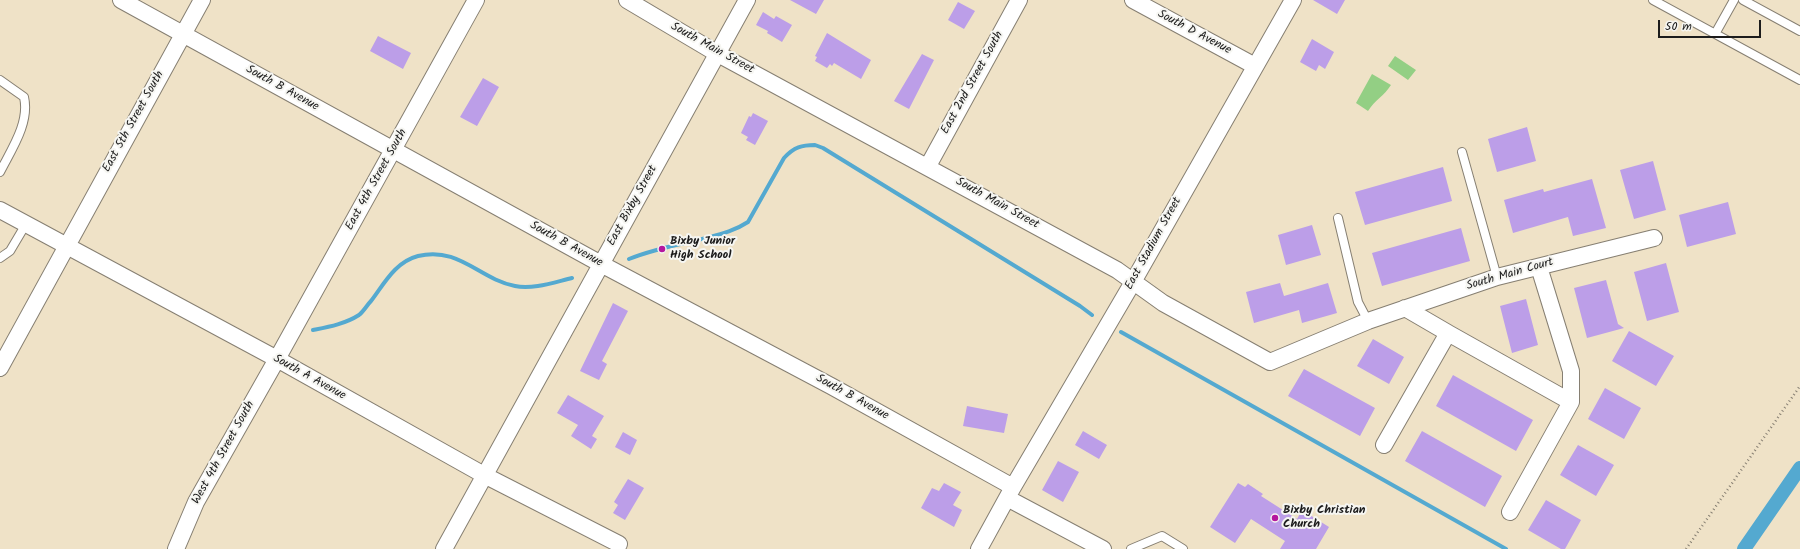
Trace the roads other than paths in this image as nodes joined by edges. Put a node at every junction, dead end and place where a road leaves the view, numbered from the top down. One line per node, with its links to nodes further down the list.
1 (121, 0): 14 (street, South B Avenue)
2 (202, 0): 14 (street, East 5th Street South)
3 (476, 0): 19 (street, East 4th Street South)
4 (627, 0): 15 (street, South Main Street)
5 (747, 0): 15 (street, East Bixby Street)
6 (1019, 0): 21 (street, East 2nd Street South)
7 (1133, 0): 16 (street, South D Avenue)
8 (1293, 0): 16 (street, East Stadium Street)
9 (1653, 0): 13 (lane)
10 (1734, 0): 13 (lane)
11 (1744, 0): 12 (lane)
12 (1800, 31)
13 (1716, 34): 18 (lane)
14 (183, 35): 19 (street, South B Avenue); 27 (street, East 5th Street South)
15 (718, 54): 21 (street, South Main Street); 29 (street, East Bixby Street)
16 (1255, 66): 32 (street, East Stadium Street)
17 (0, 80): 22 (lane)
18 (1800, 80)
19 (394, 150): 29 (street, South B Avenue); 36 (street, East 4th Street South)
20 (1462, 152): 31 (lane)
21 (928, 166): 32 (street, South Main Street)
22 (0, 172)
23 (0, 210): 25 (street, South A Avenue)
24 (1338, 218): 34 (lane)
25 (26, 224): 27 (street, South A Avenue); 28 (lane)
26 (1654, 238): 30 (street, South Main Court)
27 (66, 244): 36 (street, South A Avenue); 37 (street, East 5th Street South)
28 (0, 258)
29 (601, 264): 40 (street, East Bixby Street); 41 (street, South B Avenue)
30 (1539, 267): 31 (street, South Main Court); 38 (street)
31 (1497, 277): 33 (street, South Main Court)
32 (1133, 282): 34 (street, South Main Street); 41 (street, East Stadium Street)
33 (1405, 308): 34 (street, South Main Court); 35 (street)
34 (1368, 321)
35 (1448, 333): 38 (street); 39 (street)
36 (277, 360): 40 (street, South A Avenue); 44 (street, West 4th Street South)
37 (0, 368)
38 (1571, 402): 42 (street)
39 (1384, 445)
40 (484, 476): 43 (street, South A Avenue); 45 (street, East Bixby Street)
41 (1010, 493): 46 (street, East Stadium Street); 47 (street, South B Avenue)
42 (1510, 512)
43 (619, 544)
44 (176, 549)
45 (444, 549)
46 (979, 549)
47 (1103, 549)
48 (1131, 549): 49 (lane)
49 (1183, 549)

